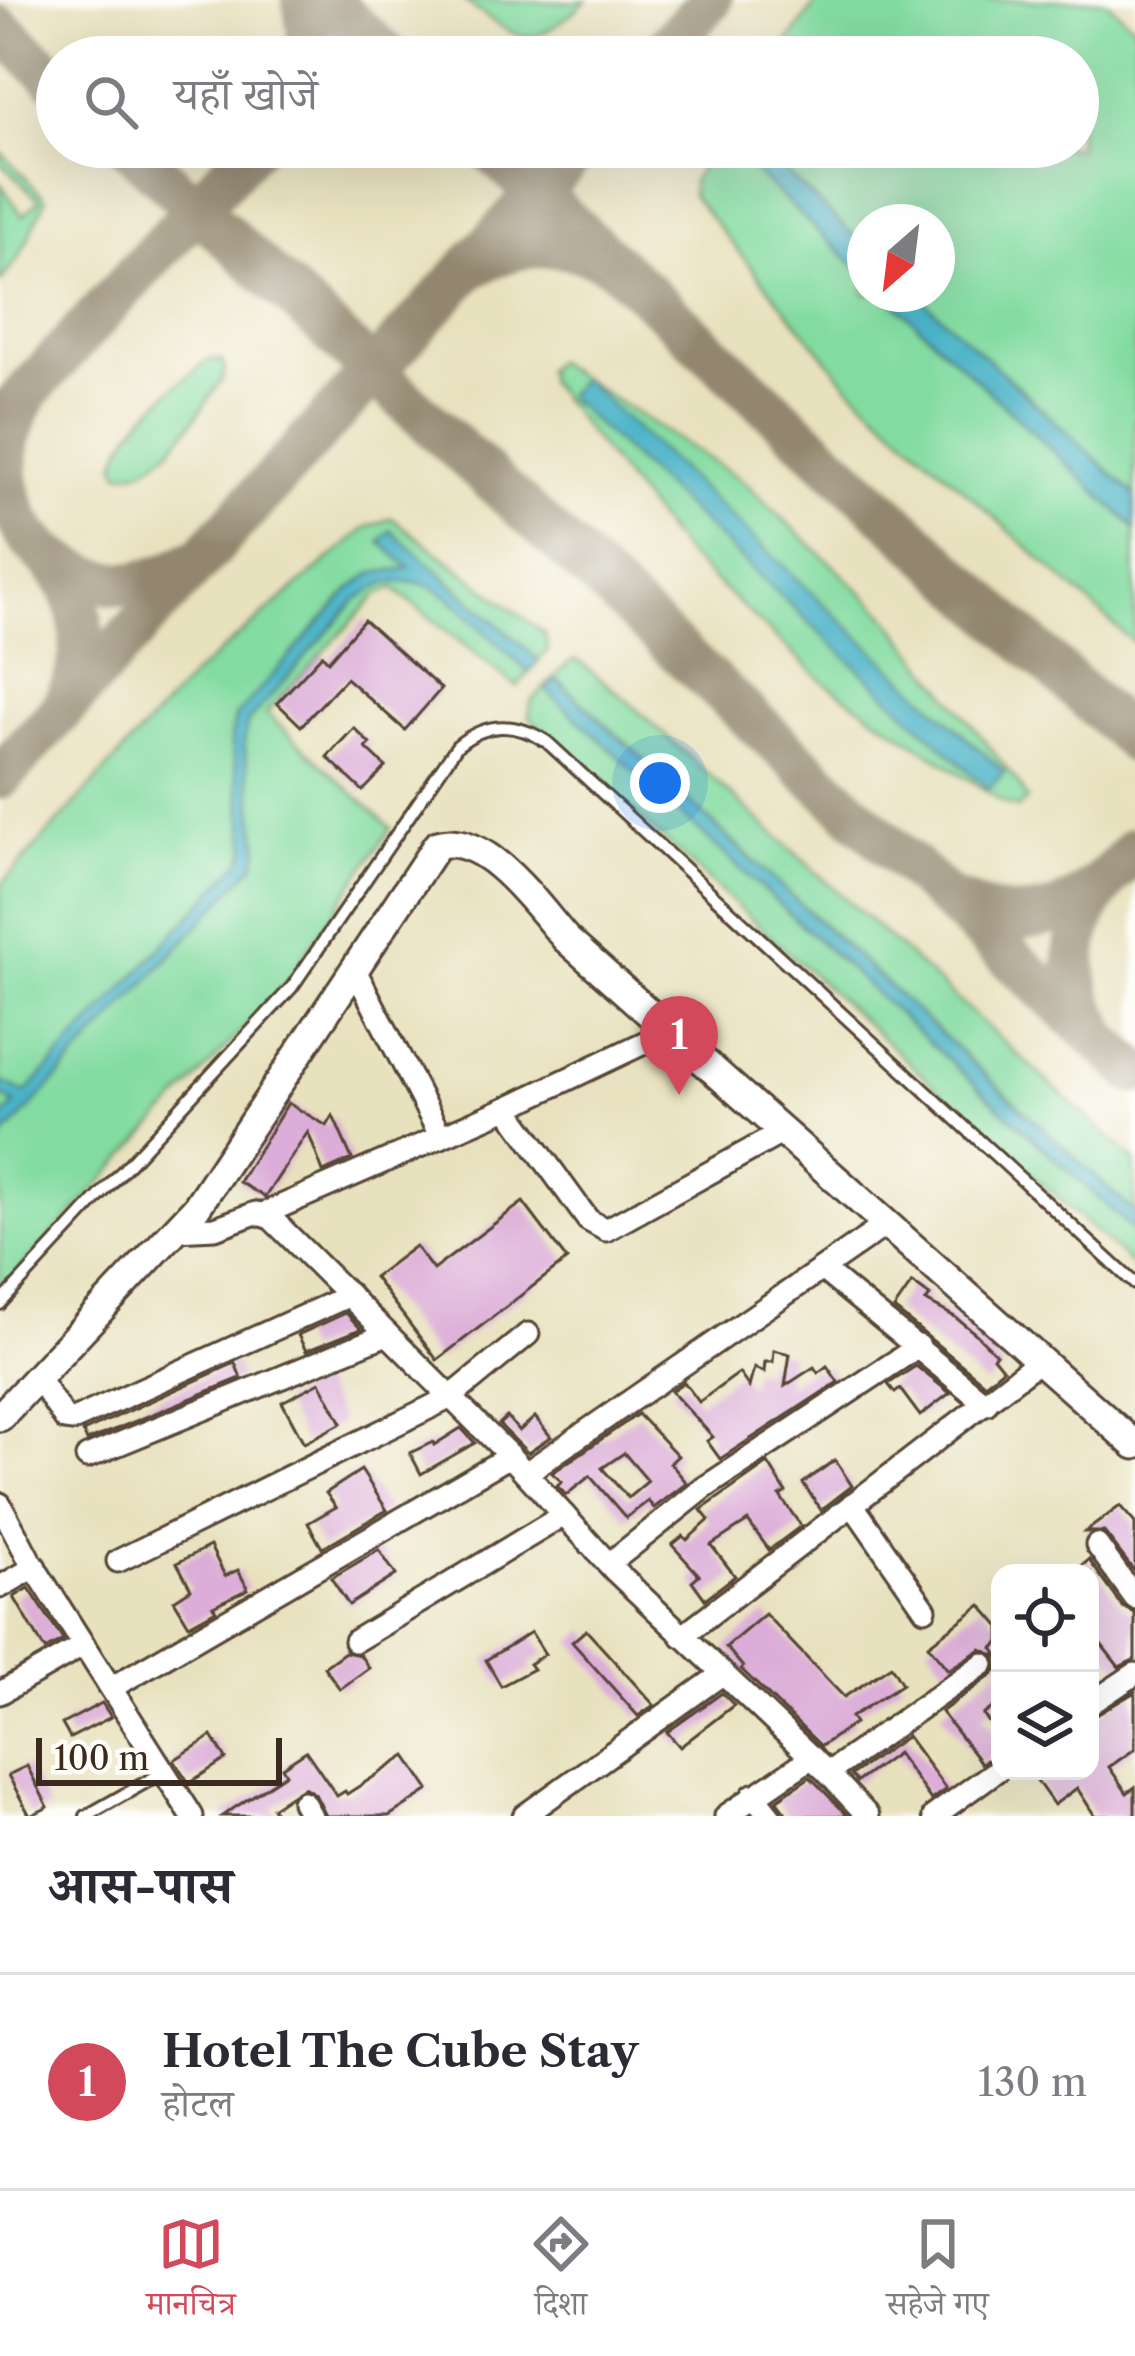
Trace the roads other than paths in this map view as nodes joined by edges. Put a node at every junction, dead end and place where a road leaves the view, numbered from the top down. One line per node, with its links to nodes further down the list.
1 (355, 970): 2 (street); 5 (street); 8 (street)
2 (669, 1030): 3 (street); 4 (street)
3 (507, 1108): 4 (street); 5 (street)
4 (783, 1132): 7 (street)
5 (441, 1137): 6 (street)
6 (263, 1214): 8 (street); 11 (street)
7 (887, 1225): 9 (street); 16 (street)
8 (175, 1230): 17 (street)
9 (823, 1270): 15 (street); 23 (street)
10 (1135, 1285): 12 (lane)
11 (350, 1295): 13 (street); 17 (street)
12 (0, 1304)
13 (387, 1334): 18 (street); 22 (street)
14 (528, 1334): 18 (street)
15 (919, 1346): 19 (street); 29 (street)
16 (1040, 1360): 19 (street); 21 (street)
17 (37, 1377): 20 (street)
18 (452, 1397): 23 (street); 28 (street)
19 (986, 1404): 25 (street)
20 (0, 1417)
21 (1135, 1445)
22 (87, 1457)
23 (518, 1465): 26 (street); 40 (street)
24 (0, 1504): 30 (street)
25 (852, 1504): 33 (street); 34 (street)
26 (564, 1515): 29 (street); 35 (street)
27 (1097, 1545): 32 (street)
28 (118, 1561)
29 (609, 1564): 34 (street)
30 (35, 1567): 31 (street); 36 (street)
31 (0, 1587)
32 (1135, 1598)
33 (925, 1609)
34 (682, 1636): 38 (street)
35 (355, 1641)
36 (84, 1645): 40 (street); 41 (street)
37 (982, 1664): 43 (street)
38 (722, 1674): 43 (street); 49 (street)
39 (1135, 1674): 42 (street)
40 (111, 1688): 44 (street)
41 (0, 1693)
42 (1099, 1698)
43 (820, 1765): 46 (street); 52 (street)
44 (164, 1772): 47 (lane); 48 (street)
45 (991, 1775): 53 (street)
46 (753, 1796): 50 (street); 51 (street)
47 (86, 1816)
48 (192, 1816)
49 (524, 1816)
50 (726, 1816)
51 (770, 1816)
52 (868, 1816)
53 (934, 1816)

